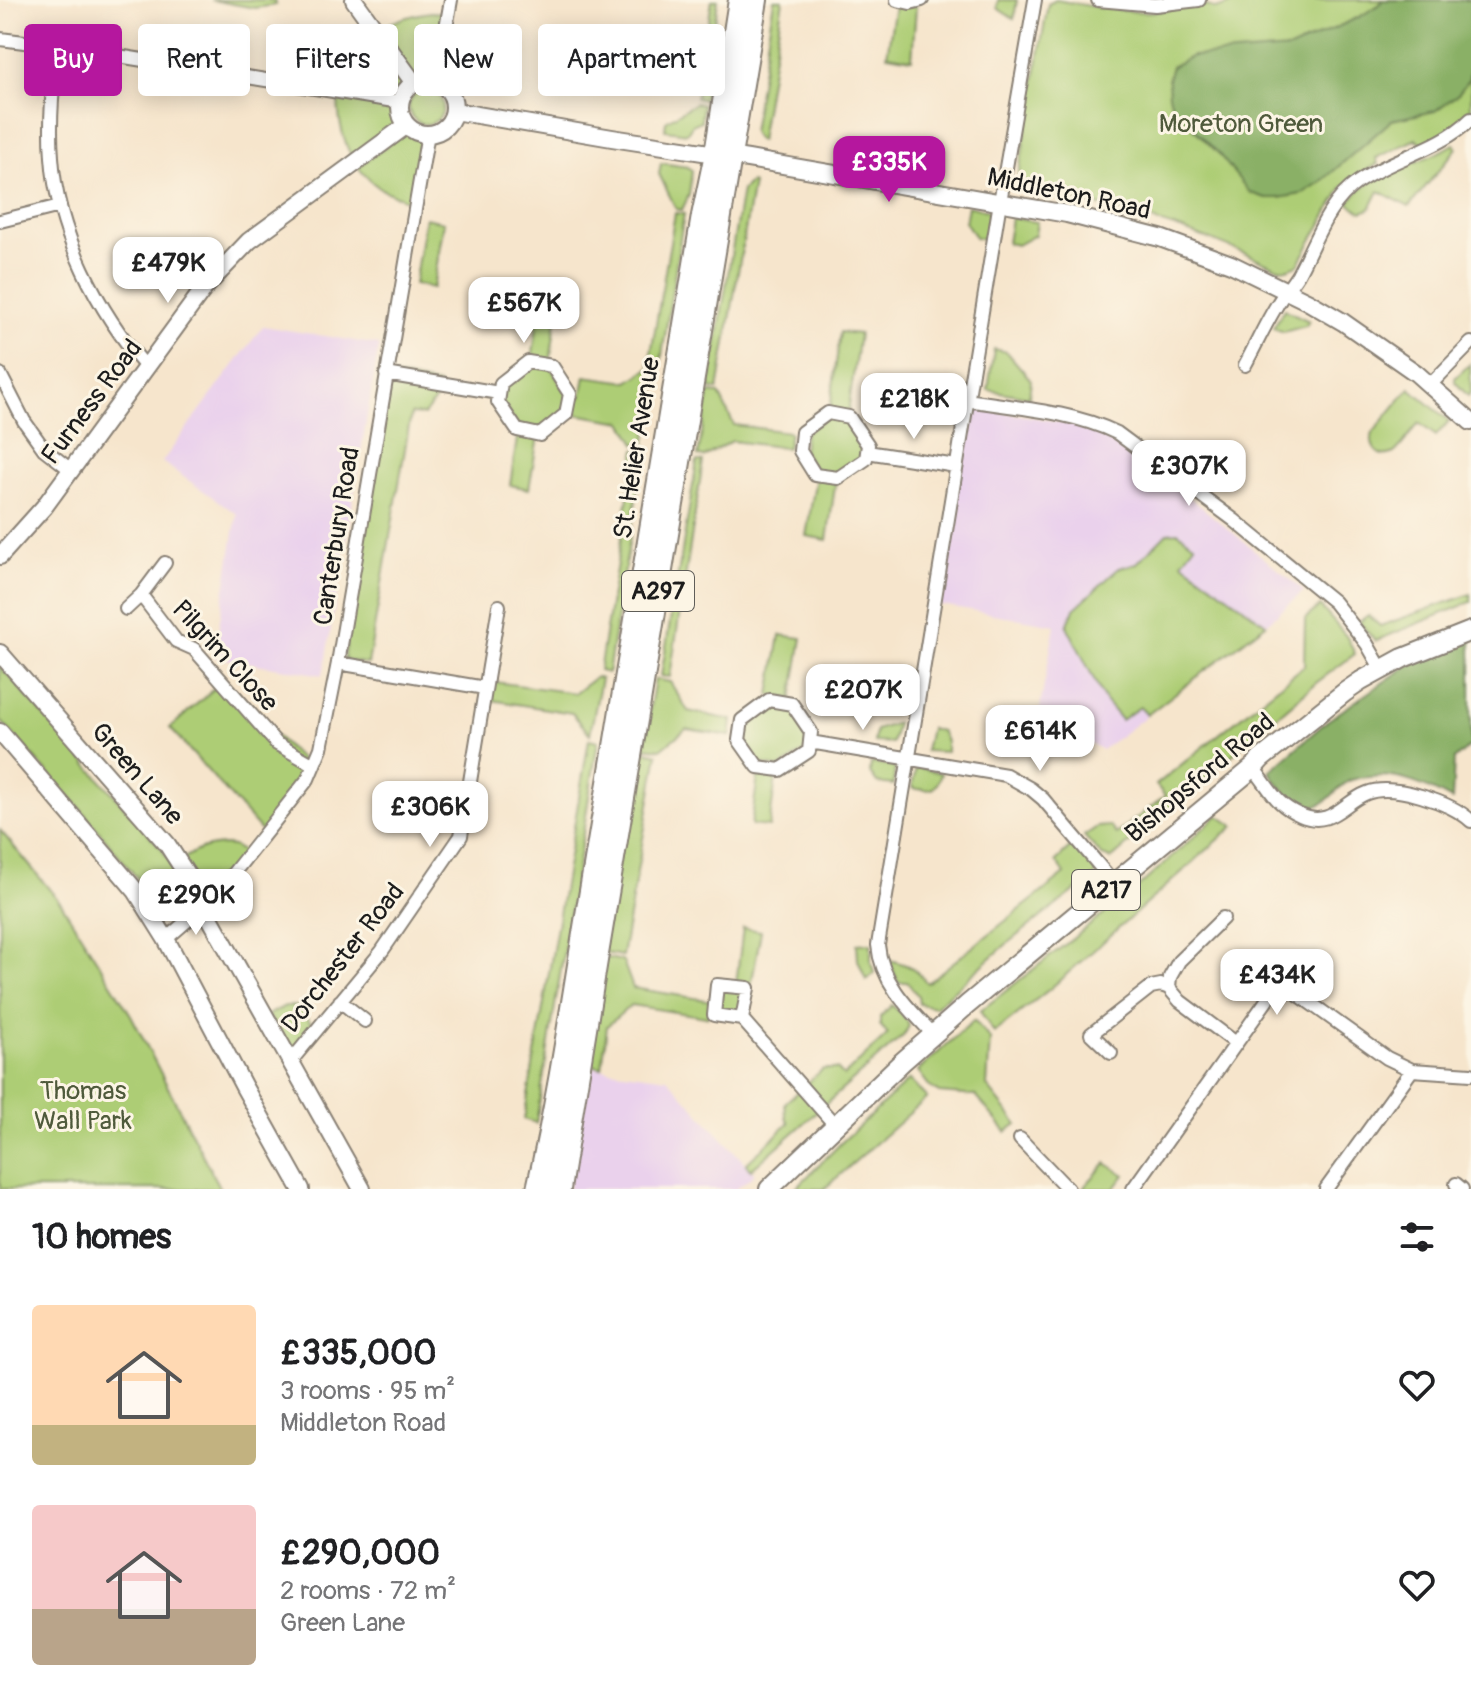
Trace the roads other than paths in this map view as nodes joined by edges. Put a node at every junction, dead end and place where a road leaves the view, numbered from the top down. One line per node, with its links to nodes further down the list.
1 (354, 0): 14 (street)
2 (451, 0): 10 (street)
3 (740, 0): 22 (highway, St. Helier Avenue / A297)
4 (756, 0): 22 (highway, St. Helier Avenue / A297)
5 (897, 0): 6 (street)
6 (922, 0)
7 (1035, 0): 23 (street)
8 (1098, 0): 9 (street)
9 (1199, 0)
10 (447, 24)
11 (0, 39): 12 (street)
12 (24, 42)
13 (122, 57): 17 (street)
14 (414, 83): 17 (street)
15 (52, 96): 24 (street)
16 (452, 96): 18 (street)
17 (400, 102): 20 (street)
18 (454, 111): 21 (street); 22 (street, Middleton Road)
19 (1471, 119): 26 (street)
20 (407, 125): 21 (street); 29 (street, Furness Road)
21 (428, 133): 31 (street, Canterbury Road)
22 (723, 156): 23 (street, Middleton Road); 73 (highway, St. Helier Avenue); 74 (highway, St. Helier Avenue / A297)
23 (1000, 202): 26 (street, Middleton Road); 34 (street)
24 (60, 206): 25 (street); 29 (street)
25 (0, 221)
26 (1287, 289): 28 (street); 32 (street, Middleton Road)
27 (1471, 343): 32 (street)
28 (1245, 365)
29 (147, 368): 38 (street, Furness Road)
30 (0, 374): 38 (street)
31 (386, 374): 33 (street); 46 (street, Canterbury Road)
32 (1430, 385): 35 (street, Middleton Road)
33 (499, 393): 33 (street)
34 (967, 400): 37 (street); 47 (street)
35 (1471, 422)
36 (867, 452): 36 (street); 37 (street)
37 (956, 466): 51 (street)
38 (71, 470): 39 (street, Furness Road)
39 (0, 556)
40 (165, 563): 41 (street, Pilgrim Close)
41 (141, 595): 43 (street); 52 (street, Pilgrim Close)
42 (499, 606): 48 (street, Dorchester Road)
43 (126, 609)
44 (1471, 631): 47 (main road, Bishopsford Road / A217)
45 (0, 653): 56 (street, Green Lane)
46 (338, 663): 48 (street); 52 (street, Canterbury Road)
47 (1382, 670): 53 (main road, Bishopsford Road / A217)
48 (485, 688): 60 (street, Dorchester Road)
49 (0, 732): 58 (street)
50 (810, 742): 50 (street); 51 (street)
51 (909, 758): 55 (street); 63 (street)
52 (314, 765): 56 (street, Canterbury Road)
53 (1253, 768): 54 (street); 55 (main road, Bishopsford Road / A217)
54 (1471, 821)
55 (1114, 883): 63 (main road, Bishopsford Road / A217)
56 (205, 909): 58 (street, Canterbury Road); 66 (street, Green Lane)
57 (1223, 918): 59 (street)
58 (166, 939): 71 (street)
59 (1169, 988): 64 (street); 65 (street)
60 (340, 1001): 62 (street); 66 (street, Dorchester Road)
61 (742, 1019): 69 (street)
62 (365, 1021)
63 (933, 1034): 69 (main road, Bishopsford Road / A217)
64 (1236, 1043): 67 (street); 77 (street)
65 (1111, 1053)
66 (291, 1061): 72 (street, Green Lane)
67 (1412, 1070): 68 (street); 78 (street)
68 (1471, 1075)
69 (835, 1125): 75 (main road, Bishopsford Road / A217)
70 (1020, 1139): 76 (street)
71 (301, 1189)
72 (362, 1189)
73 (538, 1189)
74 (559, 1189)
75 (769, 1189)
76 (1068, 1189)
77 (1133, 1189)
78 (1326, 1189)

